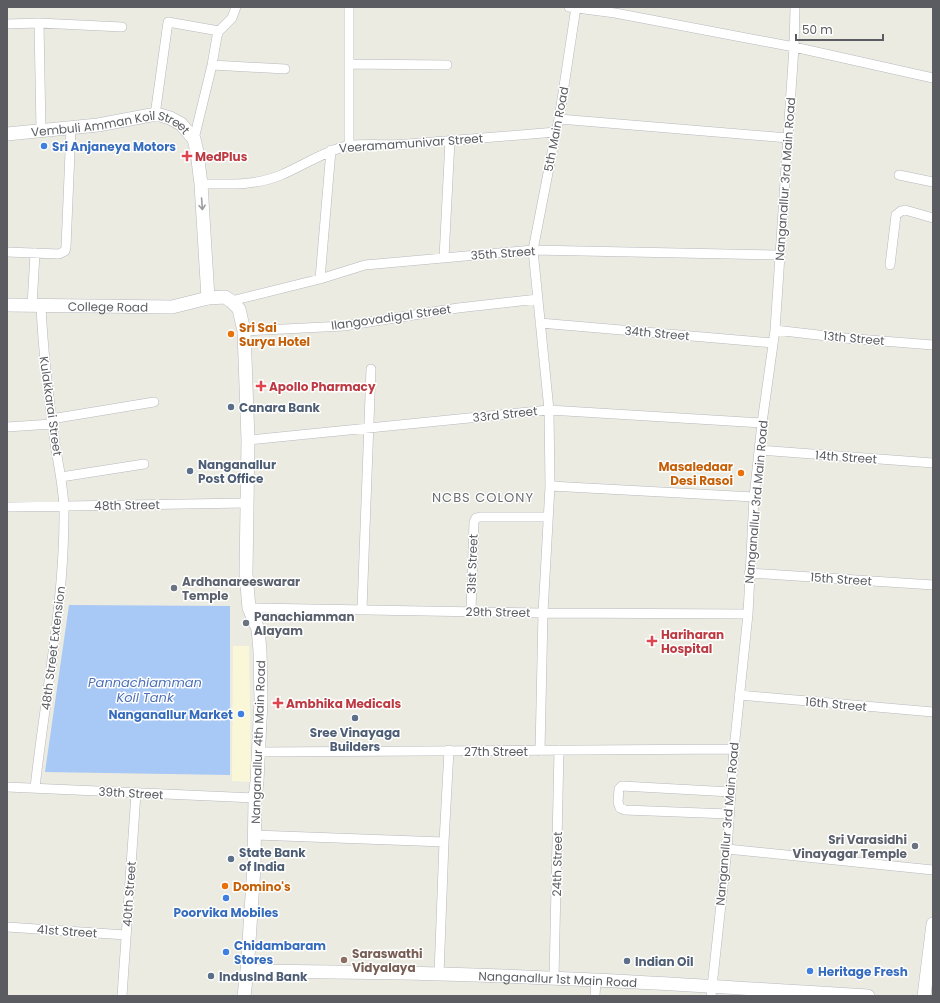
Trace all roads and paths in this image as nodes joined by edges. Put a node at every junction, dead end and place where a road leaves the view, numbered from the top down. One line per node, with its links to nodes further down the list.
1 (236, 7): 9 (street)
2 (349, 7): 11 (street)
3 (569, 7): 4 (street)
4 (576, 7): 10 (street); 17 (street, 5th Main Road)
5 (795, 7): 10 (street, Nanganallur 3rd Main Road)
6 (39, 23): 7 (street); 8 (street); 19 (street)
7 (7, 24)
8 (122, 27)
9 (219, 31): 12 (street); 16 (street)
10 (794, 47): 15 (street); 22 (street, Nanganallur 3rd Main Road)
11 (349, 64): 13 (street); 25 (street)
12 (212, 65): 14 (street); 23 (street)
13 (446, 65)
14 (285, 69)
15 (933, 78)
16 (154, 115): 18 (street, Vembuli Amman Koil Street); 23 (street, Vembuli Amman Koil Street)
17 (560, 119): 20 (street, 5th Main Road); 22 (street)
18 (71, 128): 19 (street, Vembuli Amman Koil Street); 33 (street)
19 (41, 131): 21 (street, Vembuli Amman Koil Street)
20 (556, 132): 24 (street, Veeramamunivar Street); 31 (street, 5th Main Road)
21 (7, 134)
22 (788, 138): 34 (street, Nanganallur 3rd Main Road)
23 (194, 139): 29 (street, Vembuli Amman Koil Street)
24 (450, 140): 25 (street, Veeramamunivar Street); 35 (street)
25 (349, 146): 26 (street, Veeramamunivar Street)
26 (331, 150): 29 (street, Veeramamunivar Street); 37 (street)
27 (900, 175): 28 (street)
28 (933, 182)
29 (201, 184): 38 (street, Vembuli Amman Koil Street, one-way to 38)
30 (933, 218): 36 (street)
31 (533, 250): 34 (street, 35th Street); 35 (street, 35th Street); 39 (street, 5th Main Road)
32 (7, 252): 33 (street)
33 (35, 253): 42 (street, Kulakkarai Street)
34 (780, 255): 44 (street, Nanganallur 3rd Main Road)
35 (444, 258): 37 (street, 35th Street)
36 (890, 265)
37 (320, 279): 40 (street, 35th Street)
38 (208, 298): 40 (street); 42 (street, College Road)
39 (538, 299): 43 (street, 5th Main Road); 45 (street, Ilangovadigal Street)
40 (231, 301): 45 (street, Nanganallur 4th Main Road)
41 (7, 305): 42 (street, College Road)
42 (37, 306): 51 (street, Kulakkarai Street)
43 (540, 323): 46 (street, 34th Street); 50 (street, 5th Main Road)
44 (775, 330): 46 (street, Nanganallur 3rd Main Road); 47 (street, 13th Street)
45 (244, 331): 55 (street, Nanganallur 4th Main Road)
46 (773, 343): 52 (street, Nanganallur 3rd Main Road)
47 (933, 345)
48 (371, 369): 54 (street)
49 (154, 402): 51 (street)
50 (549, 410): 52 (street, 33rd Street); 54 (street, 33rd Street); 60 (street, 5th Main Road)
51 (52, 421): 53 (street); 59 (street, Kulakkarai Street)
52 (762, 423): 56 (street, Nanganallur 3rd Main Road)
53 (7, 427)
54 (370, 428): 55 (street, 33rd Street); 69 (street)
55 (248, 440): 62 (street, Nanganallur 4th Main Road)
56 (760, 450): 57 (street, 14th Street); 61 (street, Nanganallur 3rd Main Road)
57 (933, 463)
58 (144, 464): 59 (street)
59 (61, 477): 63 (street, Kulakkarai Street)
60 (550, 486): 61 (street); 65 (street, 5th Main Road)
61 (754, 496): 66 (street, Nanganallur 3rd Main Road)
62 (246, 503): 63 (street, 48th Street); 68 (street, Nanganallur 4th Main Road)
63 (64, 506): 64 (street, 48th Street); 81 (street, 48th Street Extension)
64 (7, 507)
65 (548, 517): 70 (street, 31st Street); 71 (street, 5th Main Road)
66 (749, 573): 67 (street, 15th Street); 72 (street, Nanganallur 3rd Main Road)
67 (933, 585)
68 (249, 608): 69 (street, 29th Street); 79 (street, Nanganallur 4th Main Road)
69 (362, 609): 70 (street, 29th Street)
70 (470, 611): 71 (street, 29th Street)
71 (543, 613): 72 (street, 29th Street); 78 (street, 5th Main Road)
72 (748, 614): 73 (street, Nanganallur 3rd Main Road)
73 (740, 696): 74 (street, 16th Street); 75 (street, Nanganallur 3rd Main Road)
74 (933, 712)
75 (734, 749): 77 (street, 27th Street); 82 (street, Nanganallur 3rd Main Road)
76 (449, 750): 78 (street, 27th Street); 79 (street, 27th Street); 87 (street)
77 (560, 750): 78 (street, 27th Street); 95 (street, 24th Street)
78 (540, 751)
79 (259, 752): 84 (street, Nanganallur 4th Main Road)
80 (7, 787): 81 (street, 39th Street)
81 (35, 788): 83 (street, 39th Street)
82 (731, 792): 85 (street, Nanganallur 3rd Main Road); 85 (street)
83 (136, 793): 84 (street, 39th Street); 92 (street, 40th Street)
84 (255, 798): 86 (street, Nanganallur 4th Main Road)
85 (729, 814): 88 (street, Nanganallur 3rd Main Road)
86 (255, 835): 87 (street); 93 (street, Nanganallur 4th Main Road)
87 (444, 842): 94 (street)
88 (727, 849): 89 (street); 97 (street, Nanganallur 3rd Main Road)
89 (933, 870)
90 (933, 924): 102 (street)
91 (7, 927): 92 (street, 41st Street)
92 (126, 934): 98 (street, 40th Street)
93 (247, 971): 94 (street, Nanganallur 1st Main Road); 99 (street, Nanganallur 4th Main Road)
94 (439, 974): 95 (street, Nanganallur 1st Main Road)
95 (554, 978): 96 (street, Nanganallur 1st Main Road)
96 (596, 980): 97 (street, Nanganallur 1st Main Road); 100 (street)
97 (711, 991): 101 (street, Nanganallur 1st Main Road)
98 (122, 996)
99 (244, 996)
100 (595, 996)
101 (868, 996)
102 (924, 996)

